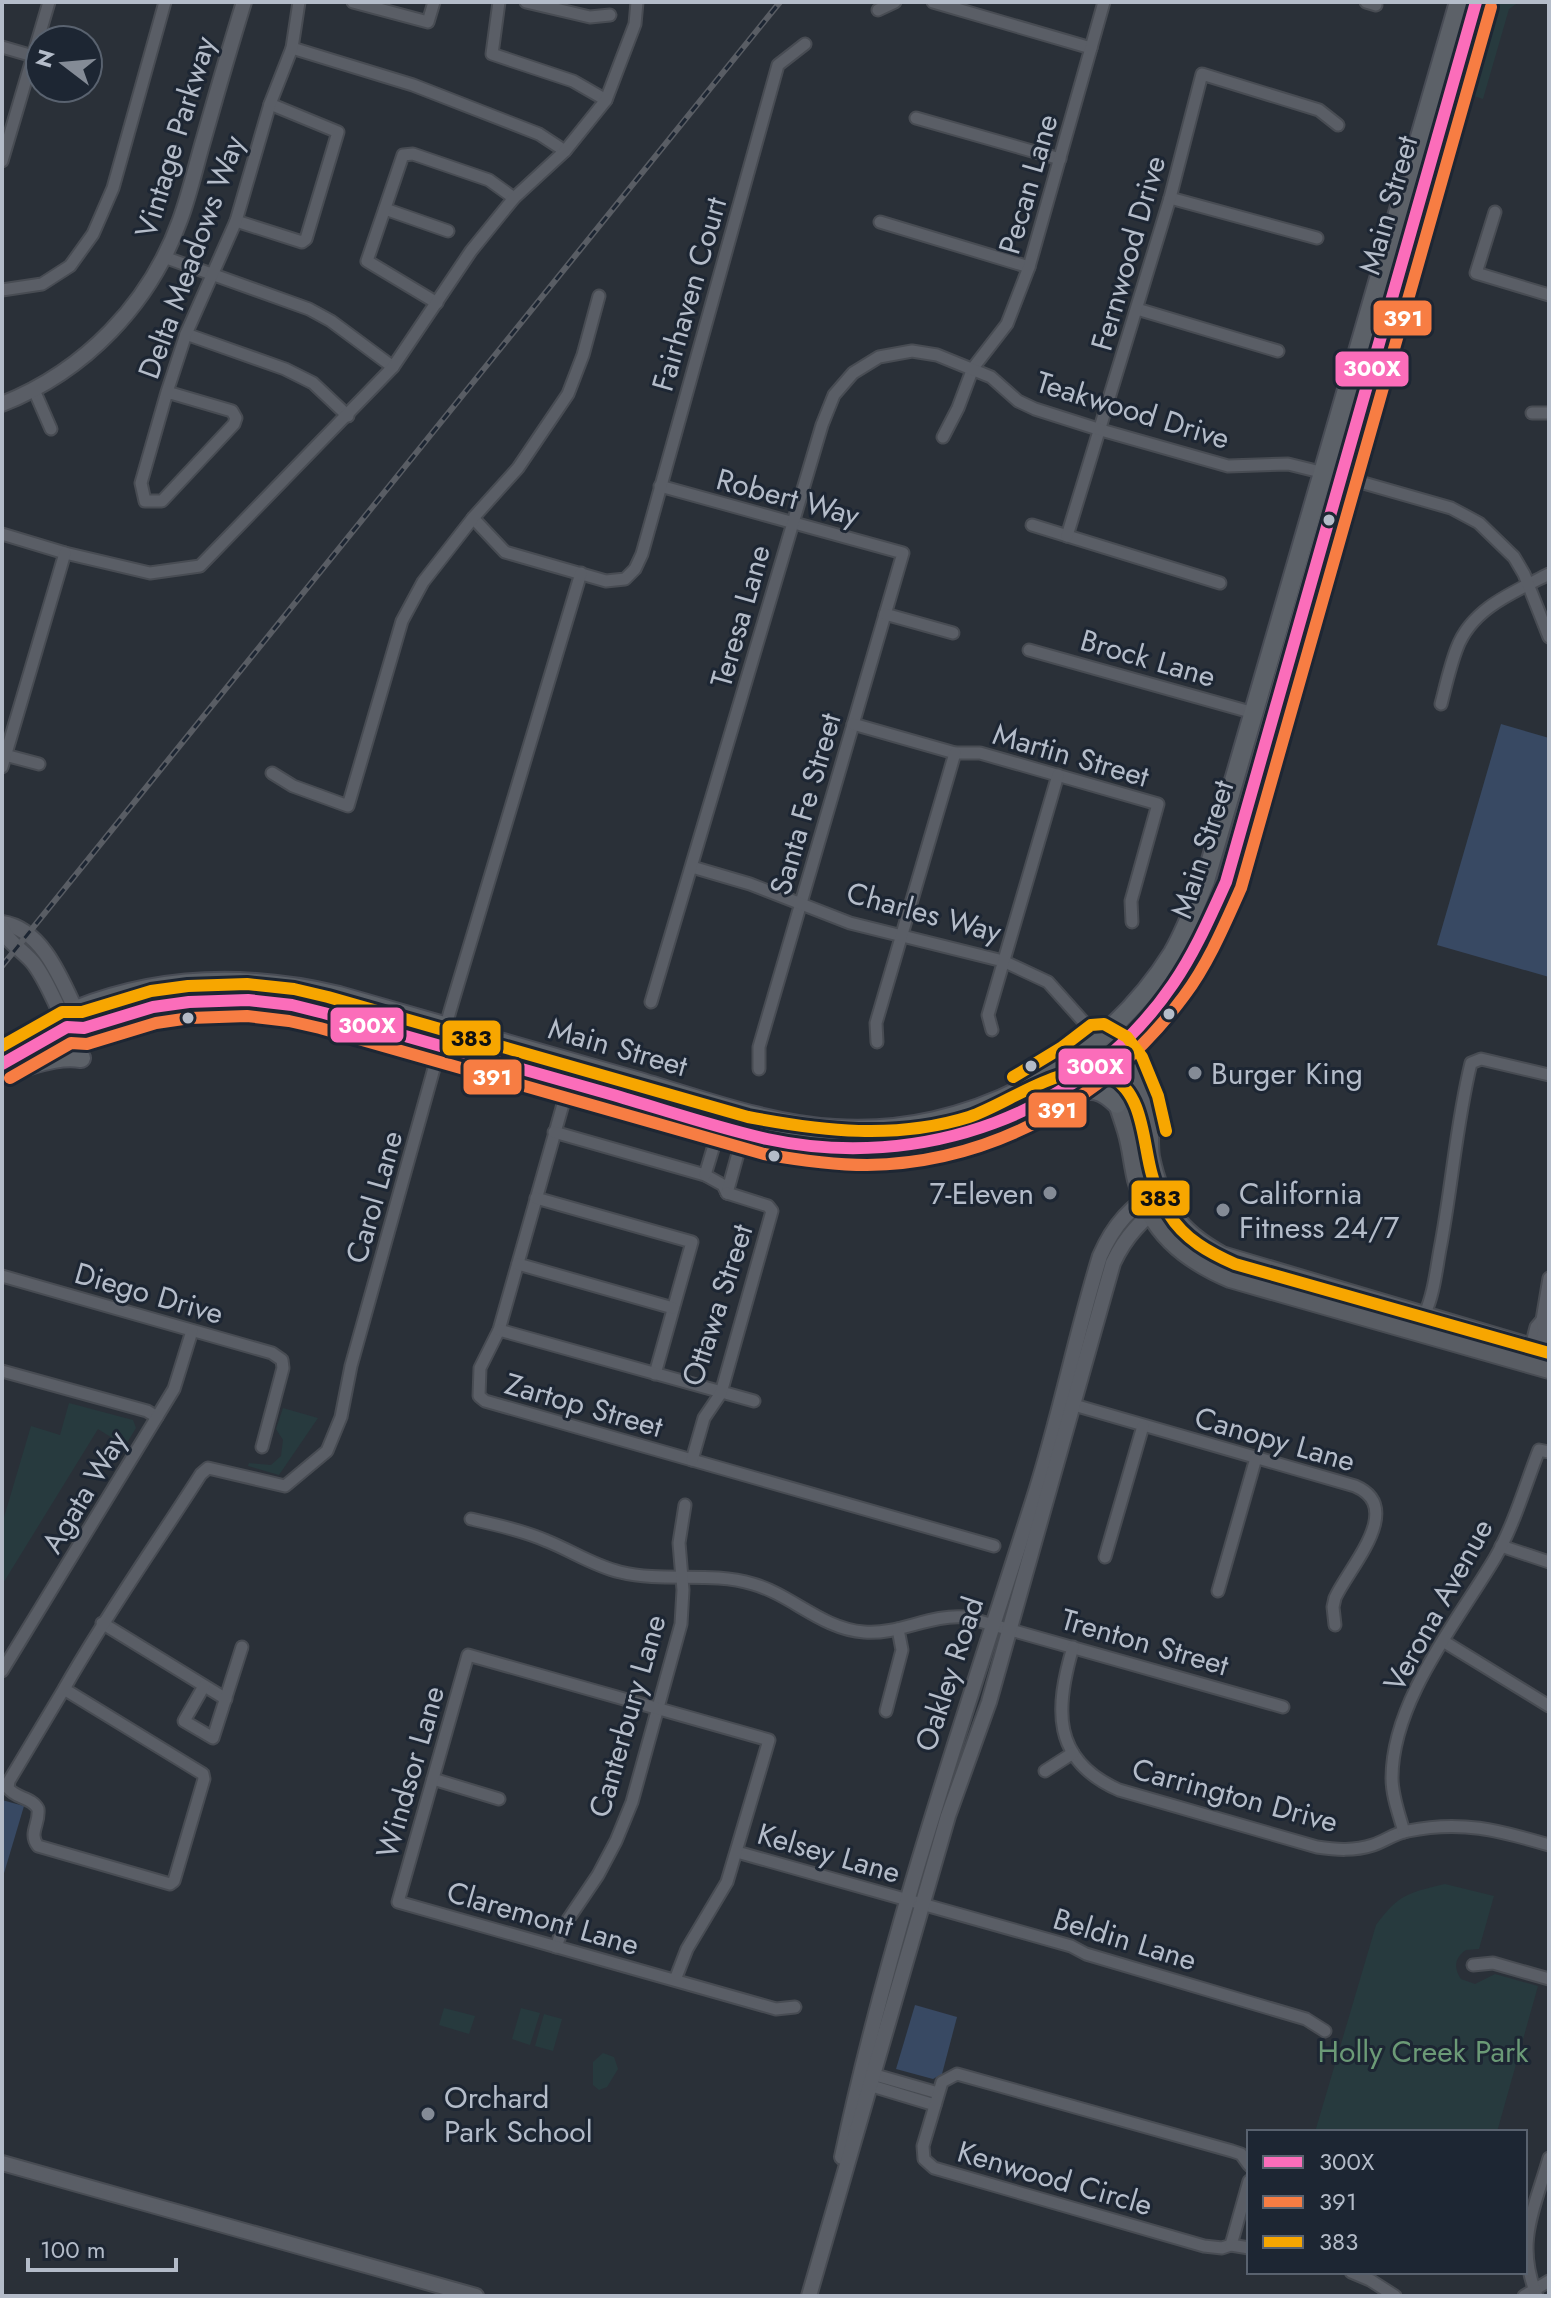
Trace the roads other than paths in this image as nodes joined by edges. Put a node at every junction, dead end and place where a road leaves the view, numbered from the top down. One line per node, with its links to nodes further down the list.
1 (49, 2): 17 (street)
2 (165, 2): 42 (street)
3 (244, 2): 39 (street, Vintage Parkway)
4 (299, 2): 20 (street, Delta Meadows Way)
5 (353, 2): 6 (street)
6 (434, 2)
7 (499, 2): 24 (street)
8 (526, 2): 16 (street)
9 (637, 2): 24 (street)
10 (895, 2): 15 (street)
11 (933, 2): 21 (street)
12 (1104, 2): 21 (street, Pecan Lane)
13 (1459, 2): 60 (main road, Main Street)
14 (1476, 2): 60 (main road, Main Street)
15 (878, 10)
16 (610, 15)
17 (42, 24)
18 (805, 44): 61 (street, Fairhaven Court)
19 (2, 47): 22 (street)
20 (292, 48): 25 (street, Delta Meadows Way); 28 (street)
21 (1091, 48): 29 (street, Pecan Lane)
22 (24, 53)
23 (24, 86): 30 (street)
24 (606, 100): 28 (street)
25 (270, 104): 35 (street, Delta Meadows Way); 35 (street)
26 (916, 118): 29 (street)
27 (1338, 125): 32 (street, Fernwood Drive)
28 (565, 151): 31 (street)
29 (1060, 159): 40 (street, Pecan Lane)
30 (2, 161)
31 (514, 198): 33 (street); 45 (street)
32 (1170, 198): 38 (street); 46 (street, Fernwood Drive)
33 (385, 209): 37 (street); 45 (street)
34 (1495, 212): 43 (street)
35 (236, 221): 41 (street, Delta Meadows Way)
36 (880, 222): 40 (street)
37 (448, 231)
38 (1317, 238)
39 (164, 257): 41 (street); 51 (street, Vintage Parkway)
40 (1029, 267): 50 (street, Pecan Lane)
41 (212, 276): 47 (street, Delta Meadows Way); 49 (street)
42 (2, 290)
43 (1549, 295)
44 (599, 296): 62 (street)
45 (437, 303): 49 (street)
46 (1137, 309): 48 (street); 58 (street, Fernwood Drive)
47 (186, 334): 52 (street, Delta Meadows Way); 56 (street)
48 (1278, 351)
49 (393, 367): 56 (street)
50 (973, 368): 58 (street, Teakwood Drive); 59 (street, Pecan Lane); 63 (street, Teresa Lane)
51 (34, 390): 53 (street, Vintage Parkway); 57 (street)
52 (167, 392): 52 (street, Delta Meadows Way)
53 (2, 404)
54 (1532, 413): 55 (street)
55 (1549, 413)
56 (348, 416): 67 (street)
57 (51, 429)
58 (1101, 430): 60 (street, Teakwood Drive); 66 (street, Fernwood Drive)
59 (943, 437)
60 (1332, 474): 72 (street, Teakwood Drive); 78 (main road, Main Street); 98 (main road, Main Street)
61 (660, 486): 63 (street, Robert Way); 69 (street, Fairhaven Court)
62 (473, 518): 69 (street); 83 (street)
63 (793, 523): 68 (street, Robert Way); 85 (street, Teresa Lane)
64 (1032, 525): 66 (street)
65 (2, 534): 67 (street)
66 (1067, 536): 71 (street)
67 (65, 553): 81 (street)
68 (903, 553): 73 (street, Santa Fe Street)
69 (581, 573): 93 (street, Carol Lane)
70 (1549, 574): 72 (street)
71 (1220, 583)
72 (1527, 585): 75 (street, Teakwood Drive); 77 (street)
73 (885, 614): 74 (street); 79 (street, Santa Fe Street)
74 (953, 633)
75 (1549, 637)
76 (1029, 650): 78 (street, Brock Lane)
77 (1441, 704)
78 (1254, 713): 95 (main road, Main Street)
79 (853, 724): 80 (street, Martin Street); 86 (street, Santa Fe Street)
80 (955, 753): 84 (street, Martin Street); 89 (street)
81 (4, 761): 82 (street)
82 (39, 764)
83 (272, 773)
84 (1058, 775): 87 (street, Martin Street); 90 (street)
85 (692, 867): 86 (street, Charles Way); 91 (street, Teresa Lane)
86 (801, 904): 89 (street, Charles Way); 101 (street, Santa Fe Street)
87 (1132, 922)
88 (2, 926): 92 (street)
89 (902, 934): 90 (street, Charles Way); 96 (street)
90 (1003, 961): 94 (street); 95 (street, Charles Way)
91 (651, 1002)
92 (75, 1022): 93 (main road, Main Street); 97 (main road, Main Street); 100 (main road, Main Street)
93 (446, 1026): 97 (street, Carol Lane); 107 (main road, Main Street)
94 (992, 1030)
95 (1099, 1039): 98 (main road); 107 (main road, Main Street)
96 (877, 1042)
97 (441, 1047): 104 (main road, Main Street); 145 (street, Carol Lane)
98 (1110, 1056): 105 (main road, Main Street); 106 (main road); 113 (main road)
99 (81, 1058): 102 (main road)
100 (2, 1064)
101 (759, 1069)
102 (2, 1072)
103 (1549, 1075): 120 (street)
104 (569, 1083): 108 (main road, Main Street); 109 (street, Zartop Street)
105 (1059, 1092): 106 (main road); 110 (main road, Main Street)
106 (1117, 1104): 115 (main road)
107 (740, 1111): 108 (street); 110 (street)
108 (719, 1126): 110 (main road, Main Street); 111 (street)
109 (554, 1132): 111 (street); 114 (street, Zartop Street)
110 (744, 1133): 112 (street)
111 (705, 1175): 112 (street)
112 (727, 1193): 128 (street, Ottawa Street)
113 (1163, 1195): 115 (street, Oakley Road); 120 (main road)
114 (536, 1198): 116 (street, Zartop Street); 119 (street)
115 (1146, 1206): 123 (main road); 130 (street, Oakley Road); 146 (street, Oakley Road)
116 (518, 1264): 119 (street); 121 (street, Zartop Street)
117 (2, 1276): 122 (street, Diego Drive)
118 (1549, 1278): 124 (street)
119 (673, 1308): 127 (street)
120 (1424, 1316): 124 (main road)
121 (499, 1330): 127 (street); 136 (street, Zartop Street)
122 (192, 1331): 131 (street, Agata Way); 133 (street, Diego Drive)
123 (1472, 1348): 124 (main road); 125 (main road)
124 (1540, 1350)
125 (1549, 1370)
126 (2, 1371): 131 (street)
127 (655, 1374): 128 (street)
128 (721, 1393): 129 (street); 136 (street, Ottawa Street)
129 (754, 1401)
130 (1074, 1405): 132 (street, Canopy Lane); 149 (street, Oakley Road)
131 (157, 1417): 153 (street, Agata Way)
132 (1143, 1426): 135 (street, Canopy Lane); 141 (street)
133 (262, 1447)
134 (1544, 1451): 140 (street, Verona Avenue)
135 (1256, 1458): 144 (street); 147 (street, Canopy Lane)
136 (692, 1460): 139 (street, Zartop Street)
137 (685, 1505): 143 (street, Canterbury Lane)
138 (471, 1519): 143 (street, Trenton Street)
139 (994, 1546)
140 (1501, 1546): 142 (street); 150 (street, Verona Avenue)
141 (1105, 1557)
142 (1549, 1562)
143 (682, 1578): 148 (street, Trenton Street); 159 (street, Canterbury Lane)
144 (1218, 1591)
145 (102, 1623): 154 (street); 155 (street, Carol Lane)
146 (993, 1624): 148 (street, Trenton Street); 149 (street, Trenton Street); 168 (street, Oakley Road)
147 (1335, 1625)
148 (898, 1629): 160 (street)
149 (1010, 1629): 152 (street, Trenton Street); 170 (street, Oakley Road)
150 (1443, 1641): 157 (street); 165 (street, Verona Avenue)
151 (242, 1647): 156 (street)
152 (1073, 1647): 158 (street, Trenton Street); 161 (street, Carrington Drive)
153 (2, 1671)
154 (204, 1686): 156 (street); 156 (street)
155 (64, 1689): 155 (street, Carol Lane)
156 (226, 1699)
157 (1549, 1706)
158 (1283, 1707)
159 (658, 1709): 163 (street, Windsor Lane); 167 (street); 171 (street, Canterbury Lane)
160 (886, 1711)
161 (1073, 1753): 162 (street); 165 (street, Carrington Drive)
162 (1045, 1771)
163 (433, 1779): 164 (street); 169 (street, Windsor Lane)
164 (499, 1799)
165 (1404, 1832): 166 (street, Carrington Drive)
166 (1549, 1845)
167 (737, 1852): 168 (street, Kelsey Lane); 174 (street)
168 (907, 1900): 170 (street, Beldin Lane); 177 (street, Oakley Road)
169 (398, 1902): 171 (street, Claremont Lane)
170 (923, 1905): 176 (street, Beldin Lane); 177 (street, Oakley Road)
171 (556, 1947): 174 (street, Claremont Lane)
172 (1473, 1965): 173 (street)
173 (1549, 1979)
174 (675, 1980): 175 (street, Claremont Lane)
175 (795, 2007)
176 (1325, 2031)
177 (866, 2078): 178 (street); 191 (street, Oakley Road)
178 (936, 2099): 180 (street); 184 (street, Kenwood Circle)
179 (1549, 2158): 183 (street)
180 (1247, 2162)
181 (2, 2163): 190 (street)
182 (1247, 2188): 184 (street)
183 (1527, 2240)
184 (1231, 2245): 185 (street, Kenwood Circle)
185 (1247, 2248)
186 (1527, 2273): 189 (street)
187 (1356, 2274): 192 (street)
188 (1549, 2281): 189 (street)
189 (1532, 2294)
190 (476, 2296)
191 (809, 2296)
192 (1395, 2296)

